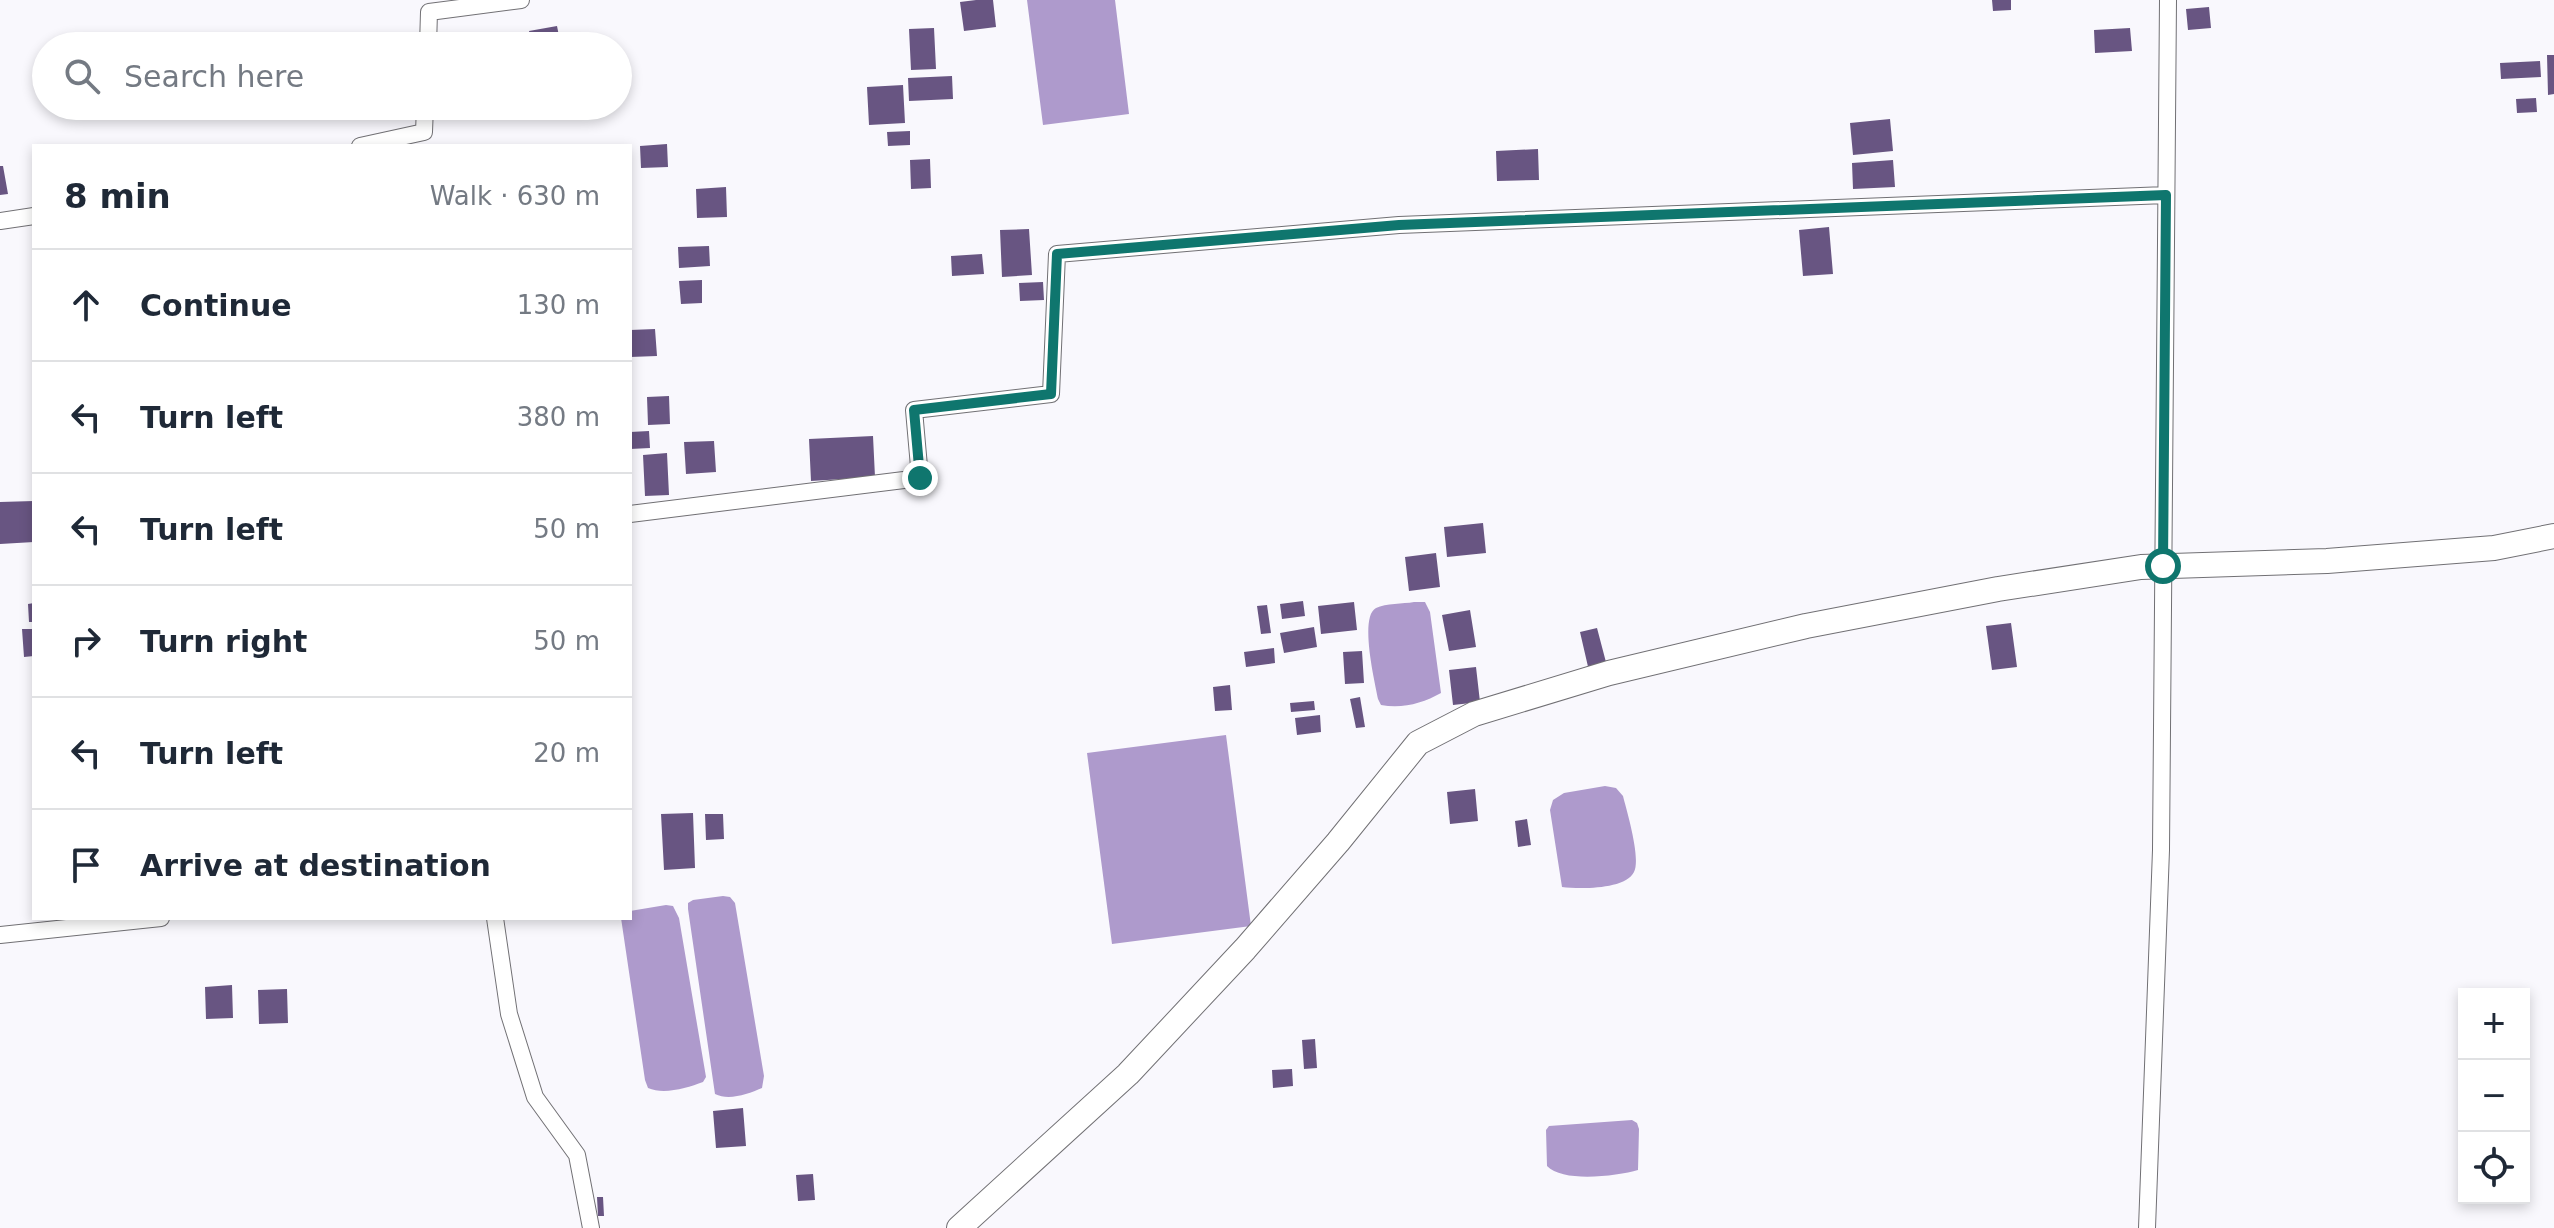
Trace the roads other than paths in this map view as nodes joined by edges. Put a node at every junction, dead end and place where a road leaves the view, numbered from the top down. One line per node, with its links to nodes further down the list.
1 (521, 0): 3 (street)
2 (2168, 0): 6 (street)
3 (428, 32)
4 (424, 120): 5 (street)
5 (369, 144)
6 (2166, 195): 9 (street); 11 (street)
7 (32, 216): 8 (street)
8 (0, 221)
9 (632, 514)
10 (2554, 536): 11 (main road)
11 (2163, 566): 16 (main road); 17 (street)
12 (142, 920): 14 (street)
13 (495, 920): 15 (street)
14 (0, 935)
15 (591, 1228)
16 (959, 1228)
17 (2147, 1228)

